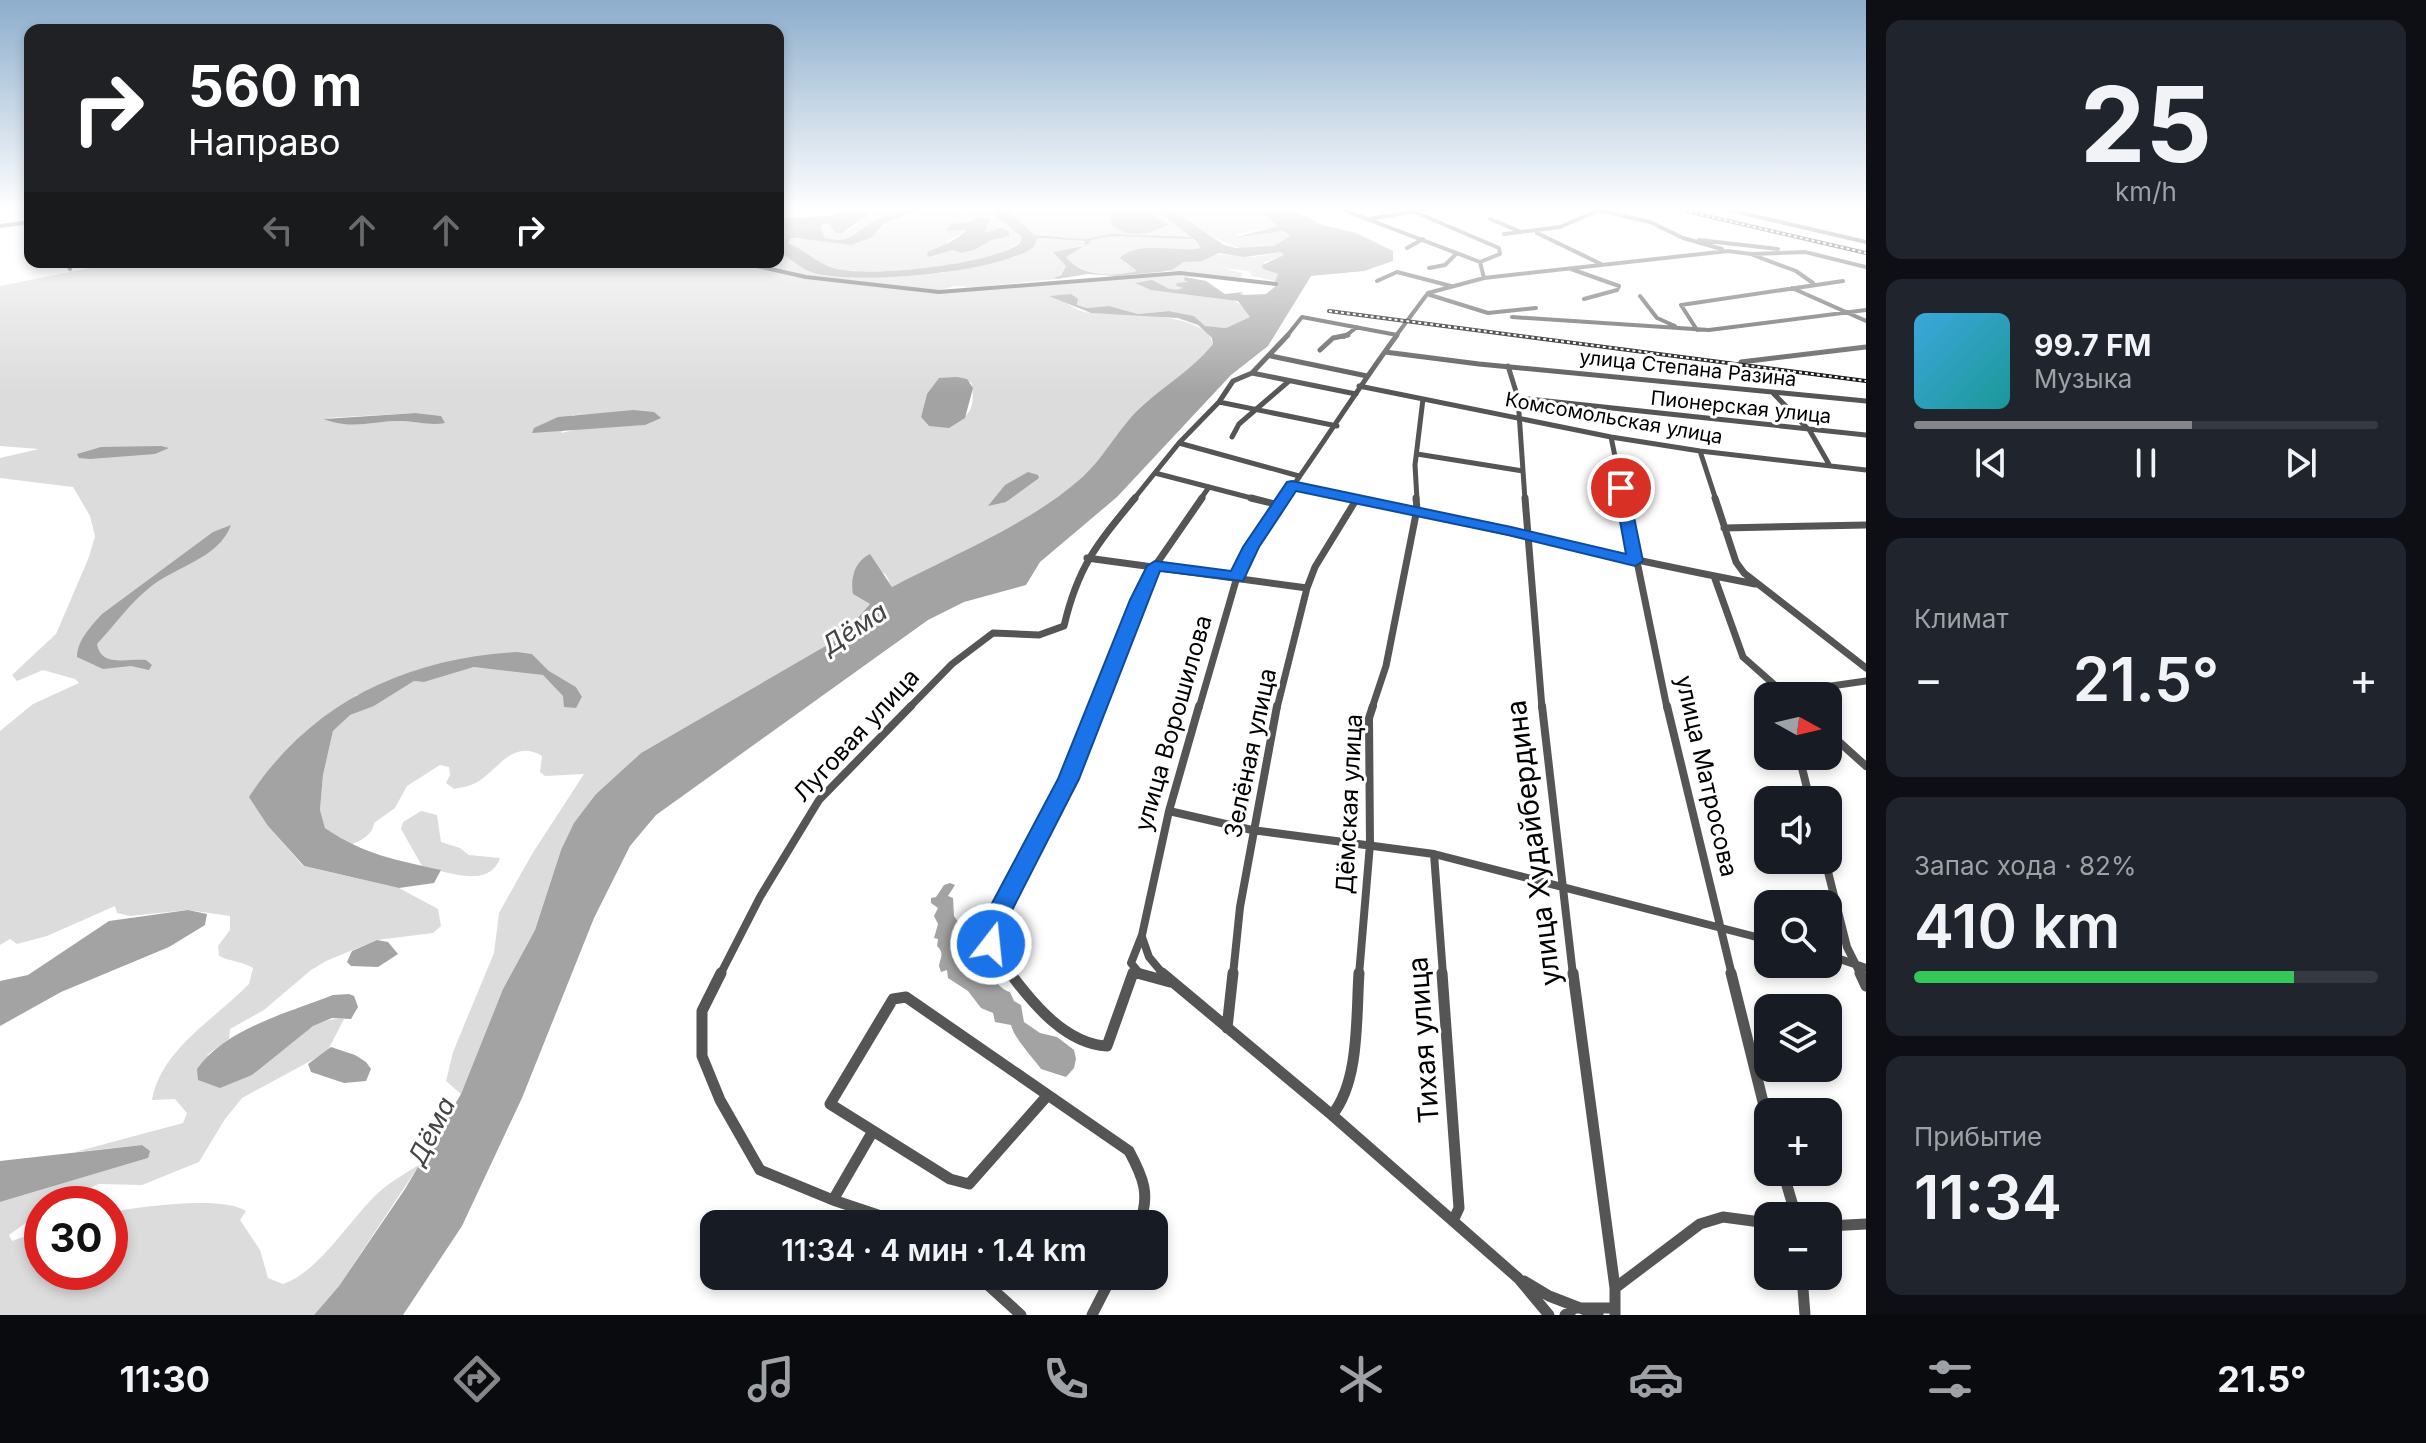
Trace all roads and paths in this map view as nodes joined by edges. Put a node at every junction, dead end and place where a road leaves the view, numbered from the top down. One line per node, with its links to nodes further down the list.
1 (776, 270): 10 (street)
2 (1482, 270): 6 (street)
3 (1548, 270): 6 (street)
4 (1575, 270): 15 (street)
5 (1794, 270): 9 (street)
6 (1484, 278): 11 (street)
7 (1377, 281): 11 (street)
8 (1843, 281): 9 (street)
9 (1813, 283): 12 (street)
10 (1276, 284)
11 (1453, 286): 13 (street)
12 (1790, 287): 18 (street); 23 (street)
13 (1427, 294): 16 (street); 24 (street, улица Ворошилова)
14 (1640, 296): 22 (street)
15 (1584, 299)
16 (1536, 308)
17 (1866, 310): 18 (street)
18 (1848, 312): 20 (street); 23 (street)
19 (1512, 317): 22 (street)
20 (1866, 321)
21 (1357, 327): 24 (street); 26 (street); 28 (street, Луговая улица)
22 (1688, 330): 23 (street)
23 (1697, 330)
24 (1397, 335): 27 (street, улица Ворошилова)
25 (1866, 347): 29 (street)
26 (1320, 350)
27 (1385, 352): 30 (street, улица Степана Разина); 32 (street, улица Ворошилова)
28 (1271, 356): 31 (street, Луговая улица); 32 (street)
29 (1741, 362)
30 (1508, 366): 35 (street, улица Степана Разина); 37 (street, улица Худайбердина)
31 (1252, 373): 33 (street); 40 (street, Луговая улица)
32 (1367, 376): 34 (street, улица Ворошилова)
33 (1289, 381): 36 (street); 41 (street)
34 (1359, 386): 36 (street, улица Ворошилова); 38 (street, Комсомольская улица)
35 (1773, 393): 39 (street, улица Степана Разина); 44 (street)
36 (1356, 394): 43 (street, улица Ворошилова)
37 (1518, 398): 42 (street, улица Худайбердина); 44 (street, Пионерская улица)
38 (1423, 399): 42 (street, Комсомольская улица); 50 (street, Дёмская улица)
39 (1866, 401)
40 (1219, 402): 41 (street); 48 (street, Луговая улица)
41 (1255, 409): 43 (street); 46 (street)
42 (1520, 419): 47 (street, Комсомольская улица); 53 (street, улица Худайбердина)
43 (1337, 426): 55 (street, улица Ворошилова)
44 (1810, 431): 45 (street, Пионерская улица); 51 (street)
45 (1866, 435)
46 (1232, 437)
47 (1611, 437): 49 (street, Комсомольская улица); 65 (street, улица Матросова)
48 (1179, 443): 54 (street, Луговая улица); 55 (street)
49 (1700, 451): 51 (street, Комсомольская улица); 62 (street)
50 (1417, 454): 53 (street); 60 (street, Дёмская улица)
51 (1830, 466): 52 (street, Комсомольская улица)
52 (1866, 470)
53 (1523, 471): 63 (street, улица Худайбердина)
54 (1155, 473): 57 (street); 64 (street, Луговая улица)
55 (1299, 476): 56 (street, улица Ворошилова)
56 (1292, 486): 58 (street); 59 (street, улица Ворошилова)
57 (1209, 487): 59 (street); 66 (street)
58 (1356, 500): 60 (street); 70 (street, Зелёная улица)
59 (1279, 505): 68 (street, улица Ворошилова)
60 (1417, 511): 63 (street); 79 (street, Дёмская улица)
61 (1866, 525): 62 (street)
62 (1724, 528): 69 (street)
63 (1526, 535): 65 (street); 82 (street, улица Худайбердина)
64 (1087, 558): 66 (street); 100 (street, Луговая улица)
65 (1635, 561): 67 (street); 83 (street, улица Матросова)
66 (1155, 566): 68 (street); 91 (street)
67 (1714, 576): 69 (street); 73 (street)
68 (1237, 577): 70 (street); 77 (street, улица Ворошилова)
69 (1755, 584): 71 (street)
70 (1307, 588): 78 (street, Зелёная улица)
71 (1866, 668)
72 (1866, 681): 74 (street)
73 (1771, 682)
74 (1842, 685)
75 (1842, 745): 76 (street)
76 (1866, 766)
77 (1169, 811): 78 (street); 84 (street, улица Ворошилова)
78 (1252, 830): 79 (street); 95 (street, Зелёная улица)
79 (1370, 844): 80 (street); 98 (street, Дёмская улица)
80 (1434, 854): 82 (street); 103 (street, Тихая улица)
81 (1829, 874): 89 (street)
82 (1561, 888): 83 (street); 108 (street, улица Худайбердина)
83 (1721, 928): 85 (street); 97 (street, улица Матросова)
84 (1142, 935): 86 (street, улица Ворошилова); 88 (street, улица Ворошилова)
85 (1754, 936)
86 (1135, 957): 88 (street); 91 (street, улица Ворошилова)
87 (1842, 959): 89 (street)
88 (1153, 961): 92 (street); 93 (street, улица Ворошилова)
89 (1853, 963): 90 (street); 94 (street)
90 (1866, 968)
91 (1134, 971): 92 (street, улица Ворошилова)
92 (1148, 976): 93 (street, улица Ворошилова)
93 (1170, 982): 95 (street, улица Ворошилова)
94 (1866, 986)
95 (1227, 1028): 98 (street, улица Ворошилова)
96 (1047, 1096): 99 (street); 99 (street); 102 (street)
97 (1762, 1098)
98 (1332, 1115): 103 (street, улица Ворошилова)
99 (873, 1131): 100 (street)
100 (833, 1200): 101 (street, Луговая улица)
101 (863, 1210)
102 (1146, 1210)
103 (1453, 1221): 107 (street, улица Ворошилова)
104 (1754, 1221): 108 (street)
105 (1866, 1224): 106 (street)
106 (1842, 1225)
107 (1518, 1278): 112 (street); 116 (street, улица Ворошилова)
108 (1615, 1288): 113 (street, улица Худайбердина)
109 (993, 1290): 114 (street)
110 (1105, 1290): 115 (street)
111 (1803, 1290): 119 (street)
112 (1582, 1308): 113 (street); 117 (street); 118 (street)
113 (1615, 1312)
114 (1021, 1315)
115 (1092, 1315)
116 (1549, 1315)
117 (1565, 1315)
118 (1598, 1315)
119 (1805, 1315)

